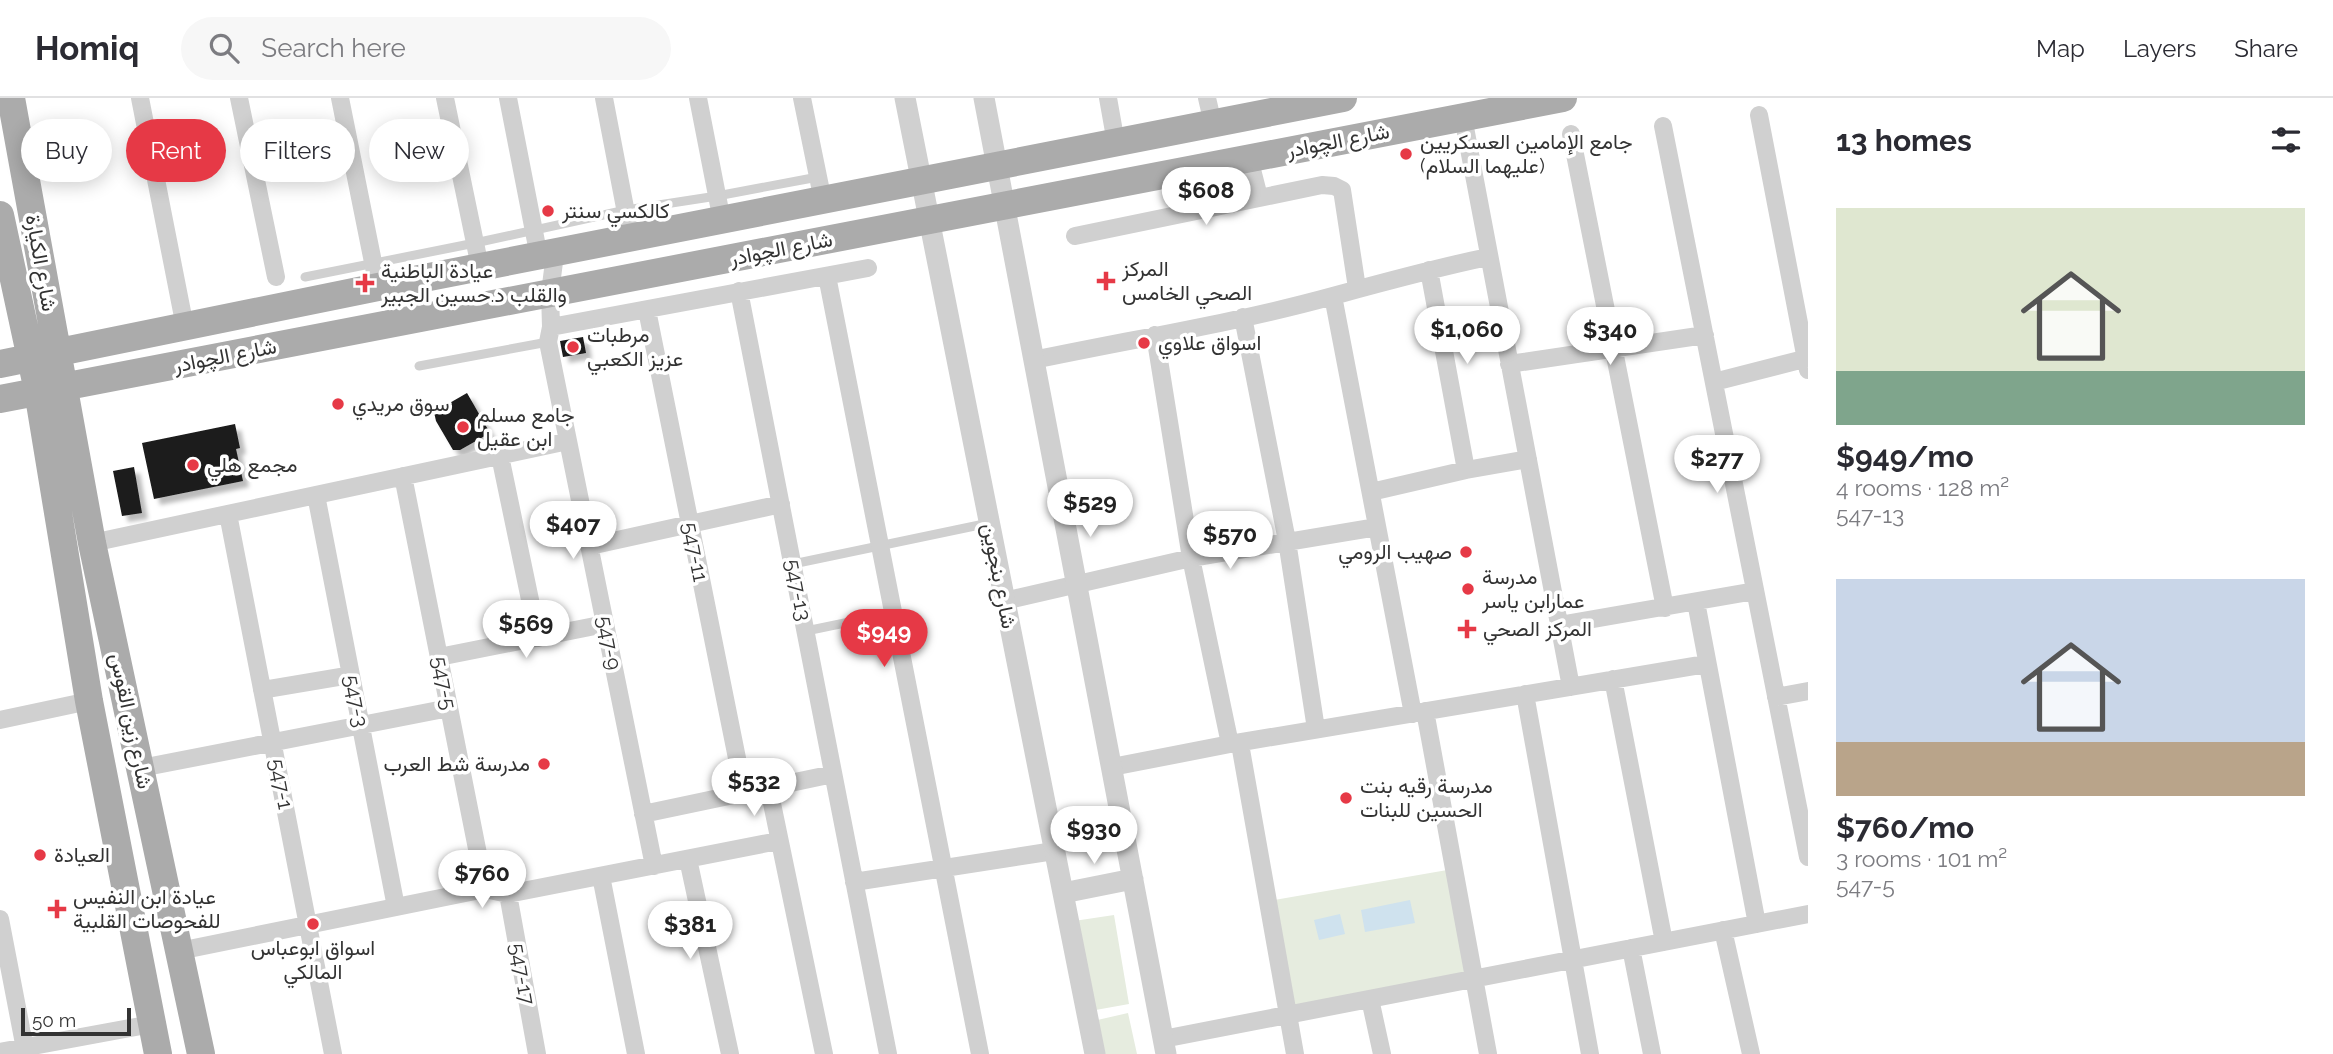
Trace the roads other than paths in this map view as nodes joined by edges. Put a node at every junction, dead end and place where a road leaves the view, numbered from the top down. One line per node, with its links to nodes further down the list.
1 (11, 98): 55 (main road, شارع الكيارة)
2 (140, 98): 50 (street)
3 (239, 98): 42 (street)
4 (340, 98): 40 (street)
5 (446, 98): 35 (street)
6 (508, 98): 32 (street, 547-9)
7 (604, 98): 29 (street)
8 (698, 98): 28 (street)
9 (802, 98): 25 (street)
10 (905, 98): 24 (street, شارع بنجوين)
11 (984, 98): 23 (street)
12 (1108, 98): 21 (street)
13 (1343, 98): 15 (main road, شارع الچوادر)
14 (1563, 98): 18 (main road, شارع الچوادر)
15 (1299, 102): 16 (main road, شارع الچوادر)
16 (1210, 111): 21 (main road, شارع الچوادر)
17 (1759, 115): 57 (street)
18 (1463, 117): 22 (main road, شارع الچوادر); 37 (street)
19 (1663, 126): 53 (street)
20 (1571, 134): 54 (street)
21 (1116, 143): 23 (main road, شارع الچوادر)
22 (1249, 158): 26 (street); 27 (main road, شارع الچوادر)
23 (997, 166): 24 (main road, شارع الچوادر); 27 (street)
24 (921, 181): 25 (main road, شارع الچوادر); 31 (street, شارع بنجوين)
25 (820, 189): 28 (main road, شارع الچوادر)
26 (1258, 197): 33 (street); 44 (street)
27 (1005, 206): 31 (main road, شارع الچوادر); 56 (street)
28 (720, 209): 29 (lane); 34 (main road, شارع الچوادر)
29 (626, 211): 32 (lane); 34 (street)
30 (0, 215): 55 (main road, شارع الكيارة)
31 (929, 220): 46 (main road, شارع الچوادر); 73 (street, شارع بنجوين)
32 (533, 229): 35 (lane); 36 (street, 547-9)
33 (1074, 236)
34 (631, 239): 36 (main road, شارع الچوادر)
35 (477, 255): 36 (main road, شارع الچوادر); 40 (main road, شارع الچوادر)
36 (547, 255): 46 (street, 547-9)
37 (1488, 257): 39 (street); 58 (street)
38 (868, 268): 41 (street)
39 (1429, 270): 44 (street); 67 (street)
40 (376, 275): 43 (lane); 50 (main road, شارع الچوادر)
41 (827, 276): 45 (street); 79 (street)
42 (276, 277)
43 (305, 277)
44 (1357, 288): 47 (street)
45 (740, 291): 48 (street); 71 (street, 547-13)
46 (550, 293): 51 (street, 547-9); 62 (main road, شارع الچوادر)
47 (1333, 296): 49 (street); 69 (street)
48 (647, 310): 51 (street); 74 (street, 547-11)
49 (1243, 317): 52 (street); 76 (street)
50 (185, 327): 55 (main road, شارع الچوادر)
51 (550, 335): 60 (lane); 64 (street, 547-9)
52 (1155, 335): 56 (street); 80 (street)
53 (1704, 335): 54 (street); 61 (street)
54 (1613, 347): 58 (street); 86 (street)
55 (44, 356): 59 (main road, شارع الچوادر); 62 (main road, شارع الكيارة)
56 (1034, 359): 82 (street)
57 (1807, 362): 61 (street)
58 (1509, 364): 66 (street)
59 (0, 365)
60 (419, 366)
61 (1714, 382): 83 (street)
62 (51, 389): 63 (main road, شارع الچوادر); 77 (main road, شارع زين القوس); 101 (main road, شارع زين القوس)
63 (0, 399)
64 (568, 441): 65 (street); 78 (street, 547-9)
65 (500, 456): 68 (street); 91 (street)
66 (1528, 459): 67 (street); 89 (street)
67 (1466, 470): 69 (street)
68 (403, 477): 70 (street); 92 (street, 547-5)
69 (1371, 492): 75 (street)
70 (316, 495): 72 (street); 94 (street, 547-3)
71 (781, 504): 74 (street); 81 (street, 547-13)
72 (228, 514): 77 (street); 97 (street, 547-1)
73 (989, 523): 79 (lane); 84 (street, شارع بنجوين)
74 (690, 525): 78 (street); 113 (street, 547-11)
75 (1377, 527): 76 (street); 103 (street)
76 (1287, 541): 80 (street); 106 (street)
77 (92, 543): 110 (main road, شارع زين القوس)
78 (590, 546): 88 (street, 547-9)
79 (880, 546): 81 (lane); 87 (street)
80 (1191, 558): 82 (street); 108 (street)
81 (793, 564): 90 (street, 547-13)
82 (1077, 585): 84 (street); 109 (street)
83 (1755, 591): 85 (street); 100 (street)
84 (1004, 601): 116 (street, شارع بنجوين)
85 (1696, 602): 86 (street); 93 (street)
86 (1665, 608): 89 (street)
87 (893, 613): 90 (lane); 120 (street)
88 (605, 624): 91 (street); 114 (street, 547-9)
89 (1559, 625): 96 (street)
90 (806, 631): 111 (street, 547-13)
91 (538, 638): 92 (street)
92 (439, 657): 102 (street, 547-5)
93 (1706, 664): 95 (street); 131 (street)
94 (351, 675): 97 (street); 105 (street, 547-3)
95 (1613, 679): 96 (street); 133 (street)
96 (1571, 687): 99 (street)
97 (262, 690): 107 (street, 547-1)
98 (1808, 691): 100 (street)
99 (1525, 694): 103 (street); 136 (street)
100 (1776, 697): 117 (street)
101 (89, 701): 104 (street); 140 (main road, شارع زين القوس)
102 (449, 708): 105 (street); 124 (street, 547-5)
103 (1419, 712): 106 (street); 137 (street)
104 (0, 720)
105 (361, 725): 107 (street); 127 (street, 547-3)
106 (1316, 729): 108 (street)
107 (272, 742): 110 (street); 130 (street, 547-1)
108 (1235, 744): 109 (street); 139 (street)
109 (1112, 767): 122 (street)
110 (141, 768): 135 (main road, شارع زين القوس)
111 (833, 774): 112 (street); 123 (street, 547-13)
112 (769, 789): 113 (street); 115 (street)
113 (744, 793): 114 (street)
114 (643, 814): 119 (street, 547-9)
115 (778, 841): 118 (street); 150 (street)
116 (1054, 851): 120 (street); 125 (street, شارع بنجوين)
117 (1808, 857)
118 (688, 859): 119 (street); 149 (street)
119 (654, 866): 121 (street)
120 (944, 869): 123 (street); 152 (street)
121 (601, 876): 126 (street); 148 (street)
122 (1133, 879): 125 (street); 141 (street)
123 (854, 882): 151 (street, 547-13)
124 (485, 890): 126 (street); 127 (street)
125 (1063, 893): 153 (street, شارع بنجوين)
126 (508, 894): 147 (street, 547-17)
127 (396, 907): 130 (street)
128 (1808, 914): 131 (street)
129 (0, 919): 142 (street)
130 (308, 924): 135 (street); 146 (street, 547-1)
131 (1757, 924): 132 (street)
132 (1723, 930): 133 (street); 159 (street)
133 (1664, 942): 134 (street)
134 (1631, 948): 136 (street); 158 (street)
135 (180, 951): 145 (main road, شارع زين القوس)
136 (1573, 960): 137 (street); 157 (street)
137 (1473, 979): 138 (street); 156 (street)
138 (1370, 999): 139 (street); 155 (street)
139 (1287, 1014): 141 (street); 154 (street)
140 (152, 1024): 142 (street); 144 (main road, شارع زين القوس)
141 (1165, 1047)
142 (25, 1051): 143 (street)
143 (0, 1052)
144 (158, 1054)
145 (201, 1054)
146 (334, 1054)
147 (537, 1054)
148 (636, 1054)
149 (730, 1054)
150 (824, 1054)
151 (888, 1054)
152 (980, 1054)
153 (1095, 1054)
154 (1295, 1054)
155 (1382, 1054)
156 (1488, 1054)
157 (1590, 1054)
158 (1652, 1054)
159 (1751, 1054)

